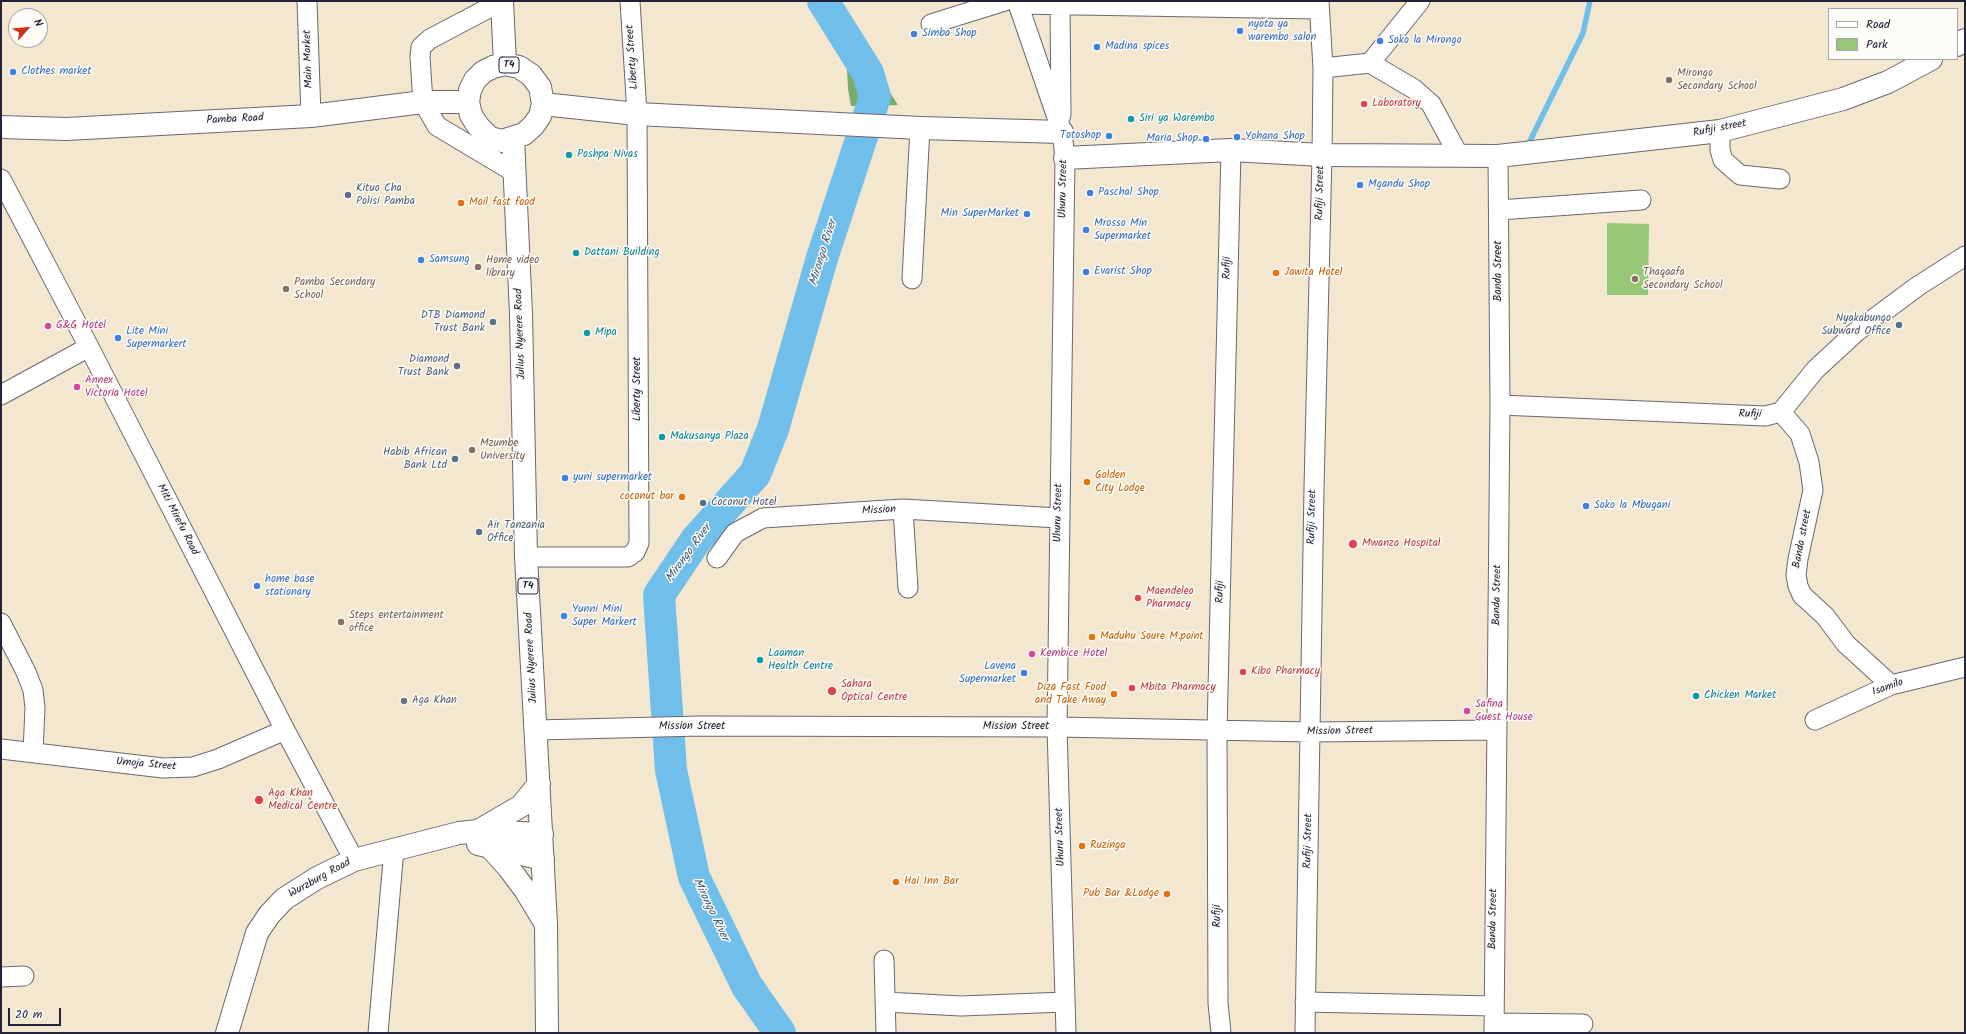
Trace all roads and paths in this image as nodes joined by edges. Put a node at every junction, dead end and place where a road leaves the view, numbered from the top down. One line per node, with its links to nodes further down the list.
1 (307, 1): 18 (street, Main Market)
2 (502, 1): 12 (main road, T4); 14 (street)
3 (630, 1): 17 (street, Liberty Street)
4 (1420, 1): 11 (street)
5 (1013, 2): 6 (street); 9 (street); 22 (street, Uhuru Street)
6 (1060, 4): 7 (street); 22 (street)
7 (1151, 4): 8 (street)
8 (1319, 5): 13 (street, Rufiji Street)
9 (931, 24)
10 (1929, 60): 21 (main road, Rufiji street)
11 (1370, 63): 13 (street); 26 (street)
12 (505, 64): 15 (main road, T4); 16 (main road, T4)
13 (1323, 68): 25 (street, Rufiji Street)
14 (423, 102): 15 (main road, Pamba Road); 18 (main road, Pamba Road); 29 (street)
15 (468, 102): 23 (main road)
16 (542, 104): 17 (main road); 23 (main road)
17 (637, 114): 20 (main road); 42 (street, Liberty Street)
18 (311, 116): 19 (main road, Pamba Road)
19 (1, 127)
20 (920, 128): 22 (main road); 35 (street)
21 (1720, 131): 27 (main road, Rufiji street); 31 (street)
22 (1062, 132): 28 (street, Uhuru Street)
23 (513, 138): 29 (main road, Julius Nyerere Road / T4)
24 (1231, 150): 25 (main road, Rufiji street); 28 (main road, Rufiji street); 53 (street, Rufiji)
25 (1322, 155): 26 (main road, Rufiji street); 54 (street, Rufiji Street)
26 (1459, 156): 27 (main road, Rufiji street)
27 (1498, 156): 33 (street, Banda Street)
28 (1065, 158): 41 (street, Uhuru Street)
29 (514, 172): 42 (main road, Julius Nyerere Road / T4)
30 (1, 179): 36 (street, Miti Mirefu Road)
31 (1780, 179)
32 (1641, 200): 33 (street)
33 (1499, 210): 38 (street, Banda Street)
34 (1965, 256): 39 (street)
35 (912, 279)
36 (89, 347): 37 (street); 50 (street, Miti Mirefu Road)
37 (1, 395)
38 (1500, 405): 39 (street, Rufiji); 52 (street, Banda Street)
39 (1781, 412): 47 (street, Banda street)
40 (903, 509): 41 (street, Mission); 43 (street, Mission); 44 (street)
41 (1059, 518): 49 (street, Uhuru Street)
42 (526, 557): 51 (main road, Julius Nyerere Road / T4)
43 (717, 558)
44 (908, 588)
45 (1, 623): 56 (street)
46 (1965, 667): 47 (street, Isamilo)
47 (1891, 685): 48 (street, Isamilo)
48 (1815, 720)
49 (1057, 727): 51 (street, Mission Street); 53 (street, Mission Street); 68 (street, Uhuru Street)
50 (285, 730): 56 (street, Umoja Street); 62 (street, Miti Mirefu Road)
51 (536, 730): 57 (main road, Julius Nyerere Road / T4)
52 (1496, 730): 54 (street, Mission Street); 70 (street, Banda Street)
53 (1217, 731): 54 (street, Mission Street); 77 (street, Rufiji)
54 (1311, 732): 69 (street, Rufiji Street)
55 (1, 749): 56 (street, Umoja Street)
56 (33, 752)
57 (539, 784): 58 (main road, Julius Nyerere Road / T4); 59 (main road)
58 (542, 834): 59 (main road, Wurzburg Road); 61 (main road, Julius Nyerere Road / T4)
59 (483, 838): 60 (main road, Wurzburg Road); 61 (main road, Wurzburg Road); 63 (main road)
60 (394, 849): 62 (main road, Wurzburg Road); 73 (street)
61 (543, 859): 63 (main road, Julius Nyerere Road / T4)
62 (354, 860): 72 (main road, Wurzburg Road)
63 (546, 924): 74 (main road, Julius Nyerere Road / T4)
64 (884, 960): 67 (street)
65 (24, 976): 66 (street)
66 (1, 977)
67 (885, 1002): 68 (street); 75 (street)
68 (1065, 1002): 76 (street, Uhuru Street)
69 (1305, 1002): 70 (street); 78 (street, Rufiji Street)
70 (1494, 1021): 71 (street)
71 (1583, 1024)
72 (228, 1033)
73 (378, 1033)
74 (547, 1033)
75 (886, 1033)
76 (1066, 1033)
77 (1221, 1033)
78 (1305, 1033)

